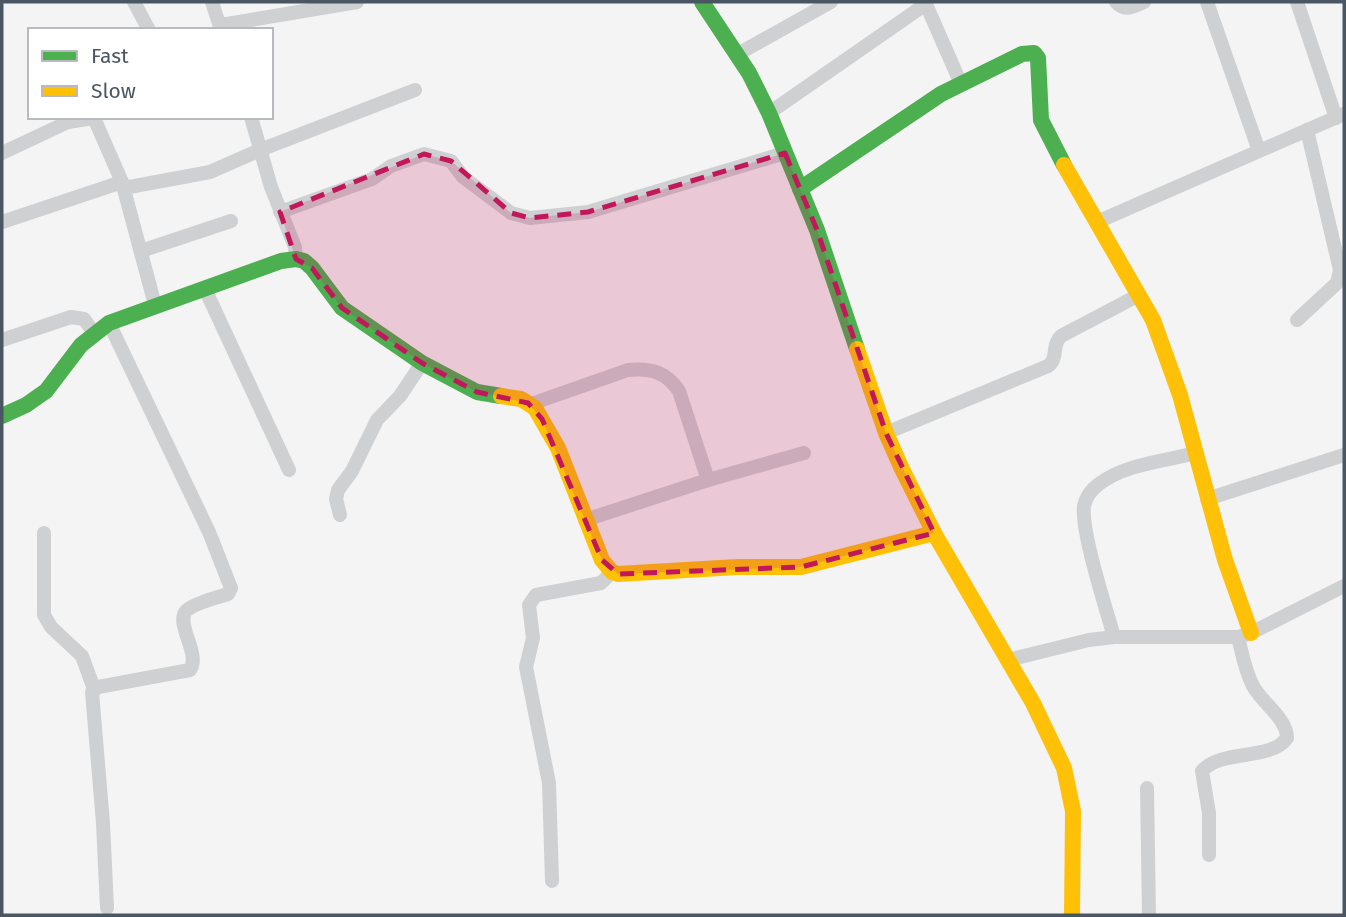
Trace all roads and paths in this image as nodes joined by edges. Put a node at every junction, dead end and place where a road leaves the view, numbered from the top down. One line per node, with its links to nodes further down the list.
1 (134, 2): 12 (street)
2 (212, 2): 11 (street)
3 (357, 2): 11 (street)
4 (702, 2): 13 (street)
5 (831, 2): 13 (street)
6 (1116, 2): 7 (street)
7 (1144, 2)
8 (1206, 2): 23 (street)
9 (1297, 2): 17 (street)
10 (925, 3): 14 (street); 16 (street)
11 (227, 27)
12 (148, 28)
13 (736, 55): 16 (street)
14 (961, 84): 27 (street); 31 (street)
15 (415, 90): 22 (street)
16 (769, 113): 25 (street)
17 (1340, 116): 21 (street)
18 (88, 119): 24 (street)
19 (95, 119): 26 (street)
20 (252, 119): 22 (street)
21 (1307, 130): 23 (street); 37 (street)
22 (260, 150): 26 (street); 28 (street)
23 (1259, 151): 31 (street)
24 (2, 153)
25 (785, 153): 27 (street); 28 (street)
26 (122, 185): 30 (street); 32 (street)
27 (800, 189): 44 (street)
28 (280, 212): 33 (street)
29 (231, 221): 32 (street)
30 (2, 222)
31 (1097, 222): 35 (street)
32 (141, 251): 36 (street)
33 (296, 259): 34 (street); 41 (street)
34 (205, 289): 36 (street); 48 (street)
35 (1139, 295): 44 (street); 46 (street)
36 (155, 305): 38 (street)
37 (1297, 320)
38 (109, 323): 39 (street); 60 (street)
39 (94, 333): 40 (street); 43 (street)
40 (2, 340)
41 (422, 363): 42 (street); 51 (street)
42 (531, 404): 49 (street); 52 (street)
43 (2, 416)
44 (886, 433): 54 (street)
45 (804, 453): 49 (street)
46 (1196, 453): 50 (street); 58 (street)
47 (1344, 455): 50 (street)
48 (289, 470)
49 (708, 480): 52 (street)
50 (1207, 499): 57 (street)
51 (340, 515)
52 (585, 520): 55 (street)
53 (44, 533): 60 (street)
54 (934, 533): 55 (street); 59 (street)
55 (612, 572): 63 (street)
56 (1344, 586): 57 (street)
57 (1245, 635): 58 (street); 62 (street)
58 (1114, 637): 59 (street)
59 (1007, 660): 65 (street)
60 (94, 689): 64 (street)
61 (1147, 788): 66 (street)
62 (1209, 855)
63 (552, 881)
64 (107, 908)
65 (1072, 915)
66 (1149, 915)

